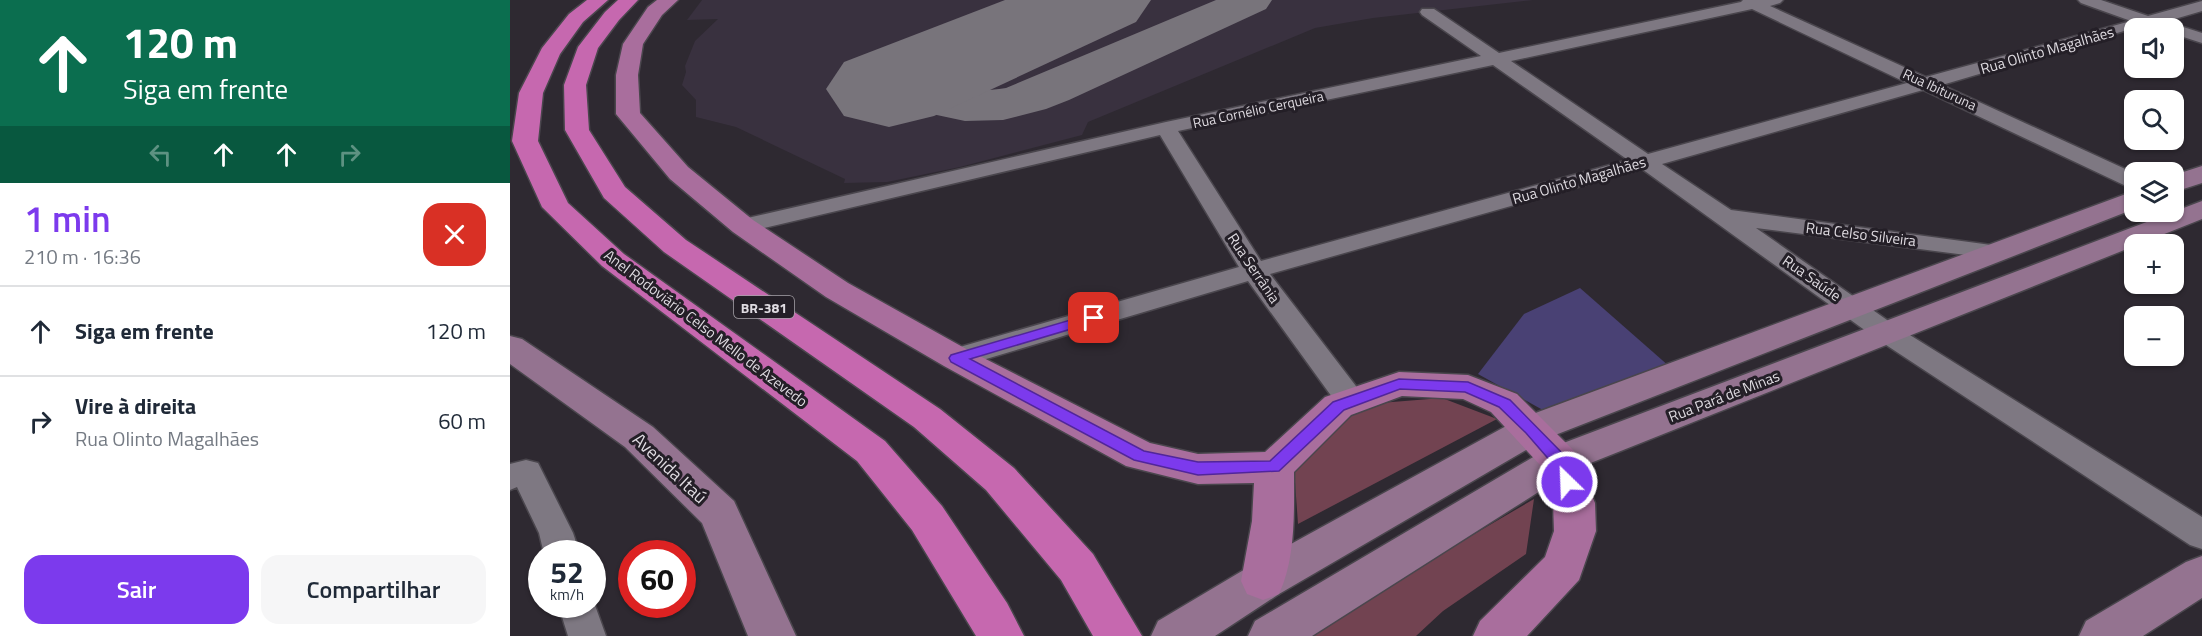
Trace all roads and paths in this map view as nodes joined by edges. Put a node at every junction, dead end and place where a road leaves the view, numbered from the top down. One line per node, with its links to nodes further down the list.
1 (600, 0): 41 (highway, Anel Rodoviário Celso Mello de Azevedo)
2 (629, 0): 44 (highway, BR-381)
3 (669, 0): 24 (main road)
4 (1775, 0): 6 (street, Rua Cornélio Cerqueira)
5 (2086, 0): 9 (street)
6 (1750, 2): 14 (street, Rua Cornélio Cerqueira); 15 (street, Rua Ibituruna)
7 (2202, 6): 10 (street, Rua Olinto Magalhães)
8 (1428, 12): 14 (street, Rua Saúde)
9 (2140, 18)
10 (2160, 18)
11 (2124, 28): 15 (street, Rua Olinto Magalhães)
12 (2184, 33): 13 (street)
13 (2202, 38)
14 (1497, 58): 16 (street, Rua Cornélio Cerqueira); 17 (street, Rua Saúde)
15 (1929, 84): 17 (street, Rua Olinto Magalhães); 19 (street, Rua Ibituruna)
16 (1166, 128): 24 (street, Rua Cornélio Cerqueira); 26 (street, Rua Serrânia)
17 (1643, 162): 23 (street, Rua Saúde); 26 (street, Rua Olinto Magalhães)
18 (2202, 174): 20 (main road)
19 (2124, 176)
20 (2184, 180)
21 (2124, 203): 25 (main road)
22 (2202, 209): 28 (main road, Rua Pará de Minas)
23 (1724, 216): 25 (street, Rua Celso Silveira); 27 (street, Rua Saúde)
24 (743, 226): 30 (main road)
25 (1997, 252): 27 (main road)
26 (1254, 271): 30 (street, Rua Olinto Magalhães); 31 (street, Rua Serrânia)
27 (1853, 308): 28 (street, Rua Saúde); 32 (main road)
28 (1887, 333): 33 (main road, Rua Pará de Minas); 36 (street, Rua Saúde)
29 (510, 347): 43 (main road, Avenida Itaú)
30 (956, 358): 34 (main road)
31 (1351, 401): 32 (main road); 34 (main road)
32 (1532, 429): 33 (main road); 39 (main road)
33 (1560, 460): 46 (main road, Rua Pará de Minas); 47 (main road)
34 (1274, 467): 39 (main road)
35 (518, 475): 37 (street)
36 (2202, 535)
37 (558, 540)
38 (2202, 575): 48 (main road)
39 (1263, 581): 45 (main road)
40 (581, 618): 42 (street)
41 (995, 627)
42 (587, 636)
43 (772, 636)
44 (1118, 636)
45 (1175, 636)
46 (1272, 636)
47 (1497, 636)
48 (2103, 636)

